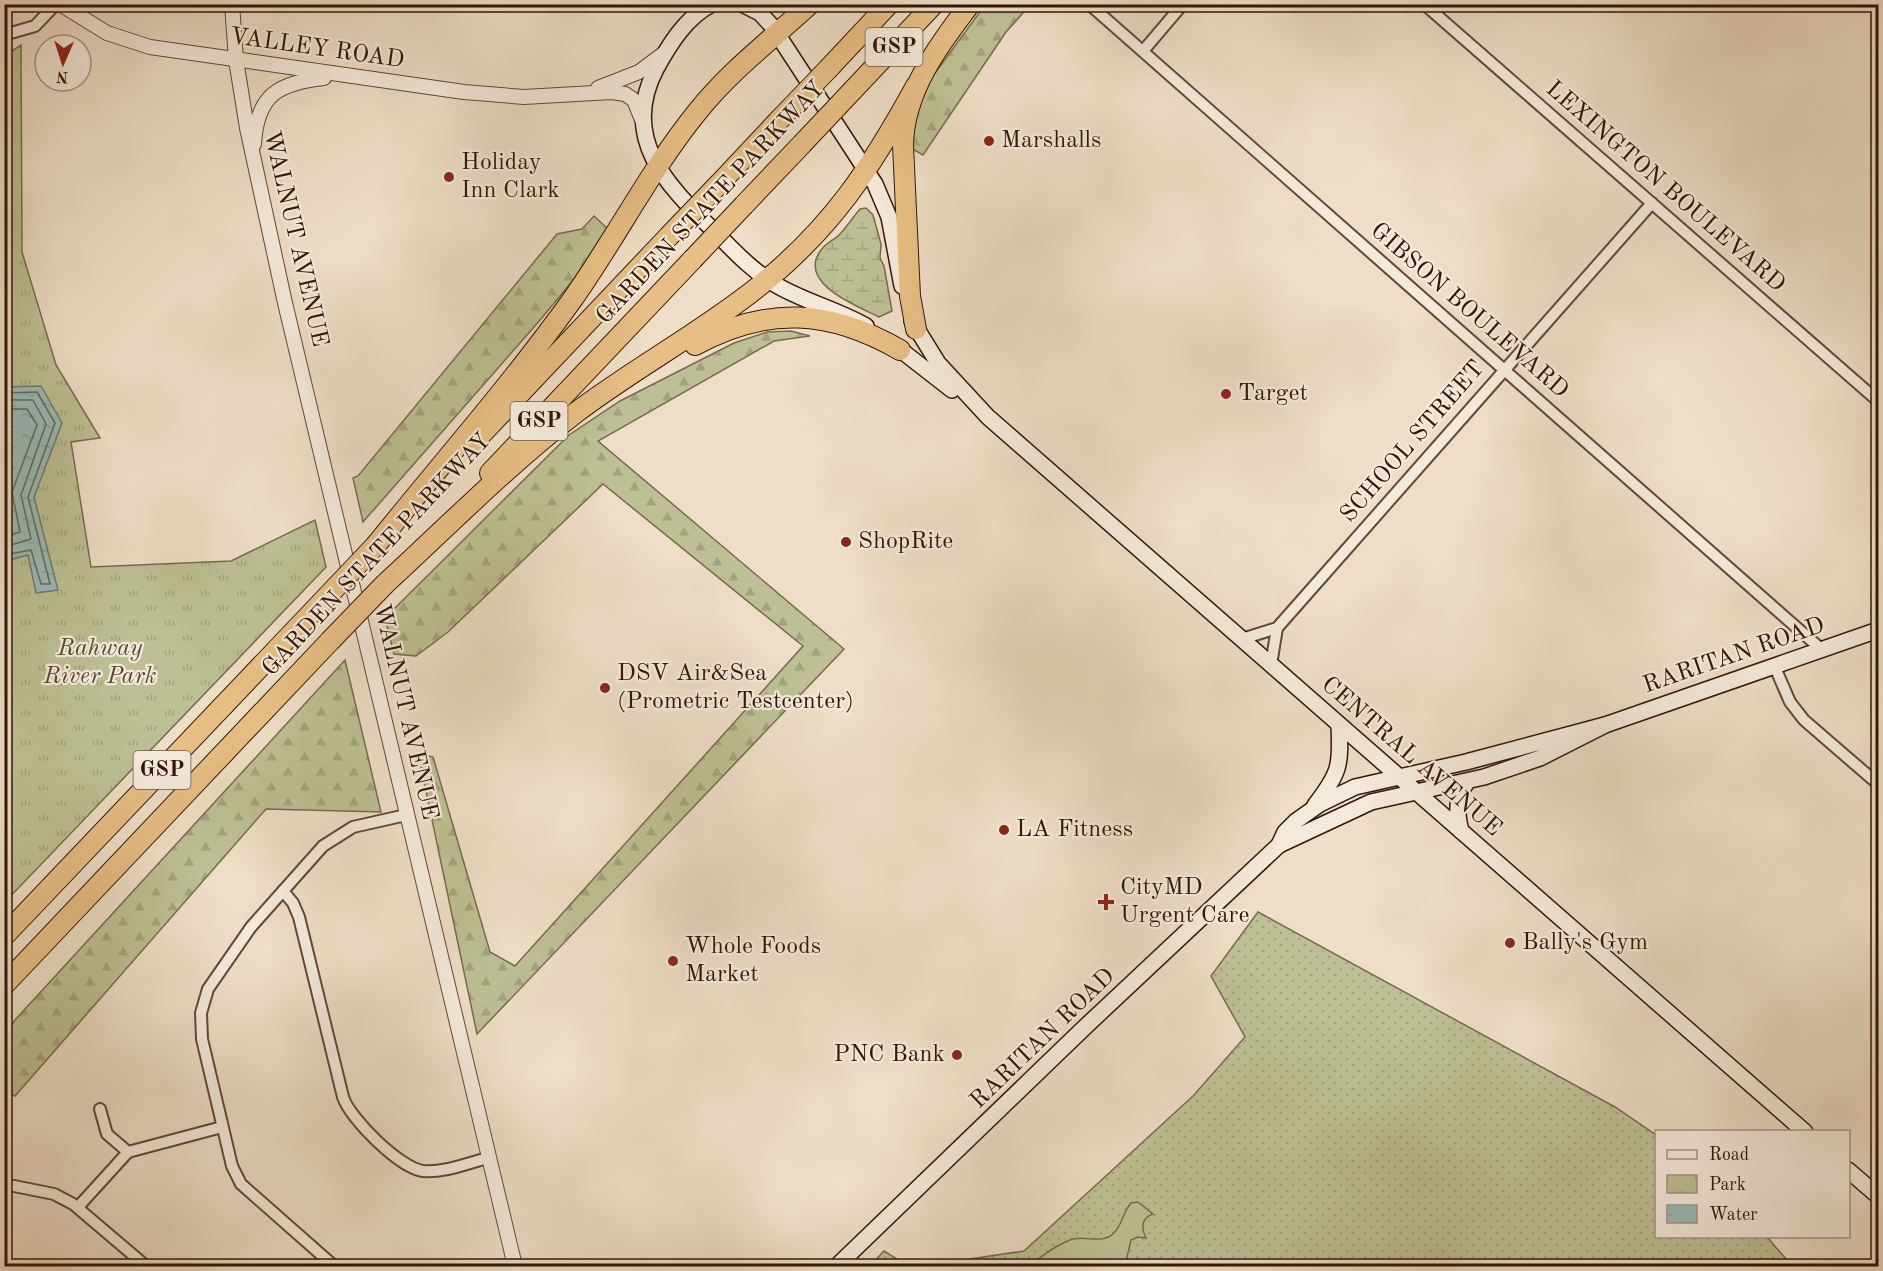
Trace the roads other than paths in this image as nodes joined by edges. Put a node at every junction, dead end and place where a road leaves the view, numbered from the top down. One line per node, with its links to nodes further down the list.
1 (58, 4): 15 (street); 18 (street, VALLEY ROAD)
2 (232, 4): 18 (street, WALNUT AVENUE)
3 (692, 4): 16 (main road)
4 (711, 4): 16 (main road, CENTRAL AVENUE)
5 (742, 4): 13 (main road, CENTRAL AVENUE)
6 (810, 4): 14 (highway)
7 (889, 4): 34 (highway, GARDEN STATE PARKWAY / GSP, bridge)
8 (934, 4): 35 (highway, GARDEN STATE PARKWAY / GSP, bridge)
9 (970, 4): 20 (highway)
10 (1089, 4): 17 (street, GIBSON BOULEVARD)
11 (1183, 4): 17 (street)
12 (1424, 4): 26 (street, LEXINGTON BOULEVARD)
13 (755, 9): 14 (main road, CENTRAL AVENUE)
14 (777, 33): 24 (highway); 25 (main road, CENTRAL AVENUE)
15 (4, 35)
16 (669, 45): 21 (street, VALLEY ROAD); 22 (main road, CENTRAL AVENUE)
17 (1143, 51): 31 (street, GIBSON BOULEVARD)
18 (236, 60): 19 (street, VALLEY ROAD); 23 (street, WALNUT AVENUE)
19 (345, 76): 21 (street, VALLEY ROAD); 23 (street)
20 (916, 86): 25 (highway); 28 (highway)
21 (579, 93): 22 (street, VALLEY ROAD)
22 (643, 125): 24 (main road, CENTRAL AVENUE)
23 (255, 164): 49 (street, WALNUT AVENUE)
24 (657, 166): 27 (main road, CENTRAL AVENUE); 34 (highway)
25 (867, 171): 27 (highway); 28 (main road, CENTRAL AVENUE)
26 (1652, 203): 31 (street, SCHOOL STREET); 32 (street, LEXINGTON BOULEVARD)
27 (768, 279): 29 (main road, CENTRAL AVENUE); 30 (highway)
28 (916, 328): 33 (main road, CENTRAL AVENUE)
29 (900, 350): 30 (highway); 33 (main road, CENTRAL AVENUE)
30 (662, 356): 35 (highway)
31 (1504, 370): 36 (street, SCHOOL STREET); 39 (street, GIBSON BOULEVARD)
32 (1878, 401)
33 (988, 417): 38 (main road, CENTRAL AVENUE)
34 (376, 545): 53 (highway, GARDEN STATE PARKWAY / GSP, bridge)
35 (385, 584): 54 (highway, GARDEN STATE PARKWAY / GSP, bridge)
36 (1277, 628): 38 (street); 40 (street)
37 (1878, 630): 39 (main road, RARITAN ROAD)
38 (1242, 639): 40 (main road, CENTRAL AVENUE)
39 (1821, 649): 41 (main road, RARITAN ROAD)
40 (1271, 665): 43 (main road, CENTRAL AVENUE)
41 (1774, 665): 42 (main road, RARITAN ROAD); 46 (street)
42 (1605, 725): 44 (main road, RARITAN ROAD); 45 (main road, RARITAN ROAD)
43 (1339, 726): 44 (main road, CENTRAL AVENUE); 48 (main road)
44 (1399, 776): 47 (main road, CENTRAL AVENUE); 48 (main road, RARITAN ROAD)
45 (1467, 782): 47 (main road, RARITAN ROAD); 50 (main road)
46 (1878, 784)
47 (1417, 792): 50 (main road, CENTRAL AVENUE); 51 (main road, RARITAN ROAD)
48 (1311, 810): 51 (main road, RARITAN ROAD)
49 (406, 815): 52 (street); 59 (street, WALNUT AVENUE)
50 (1461, 831): 57 (main road, CENTRAL AVENUE)
51 (1279, 845): 67 (main road, RARITAN ROAD)
52 (283, 891): 56 (street); 59 (street)
53 (4, 936)
54 (4, 985)
55 (100, 1109): 58 (street)
56 (222, 1127): 58 (street); 65 (street)
57 (1804, 1130)
58 (128, 1152): 63 (street)
59 (488, 1158): 66 (street, WALNUT AVENUE)
60 (1850, 1172): 62 (main road)
61 (4, 1184): 63 (street)
62 (1878, 1196)
63 (78, 1207): 64 (street)
64 (146, 1266)
65 (334, 1266)
66 (515, 1266)
67 (837, 1266)

